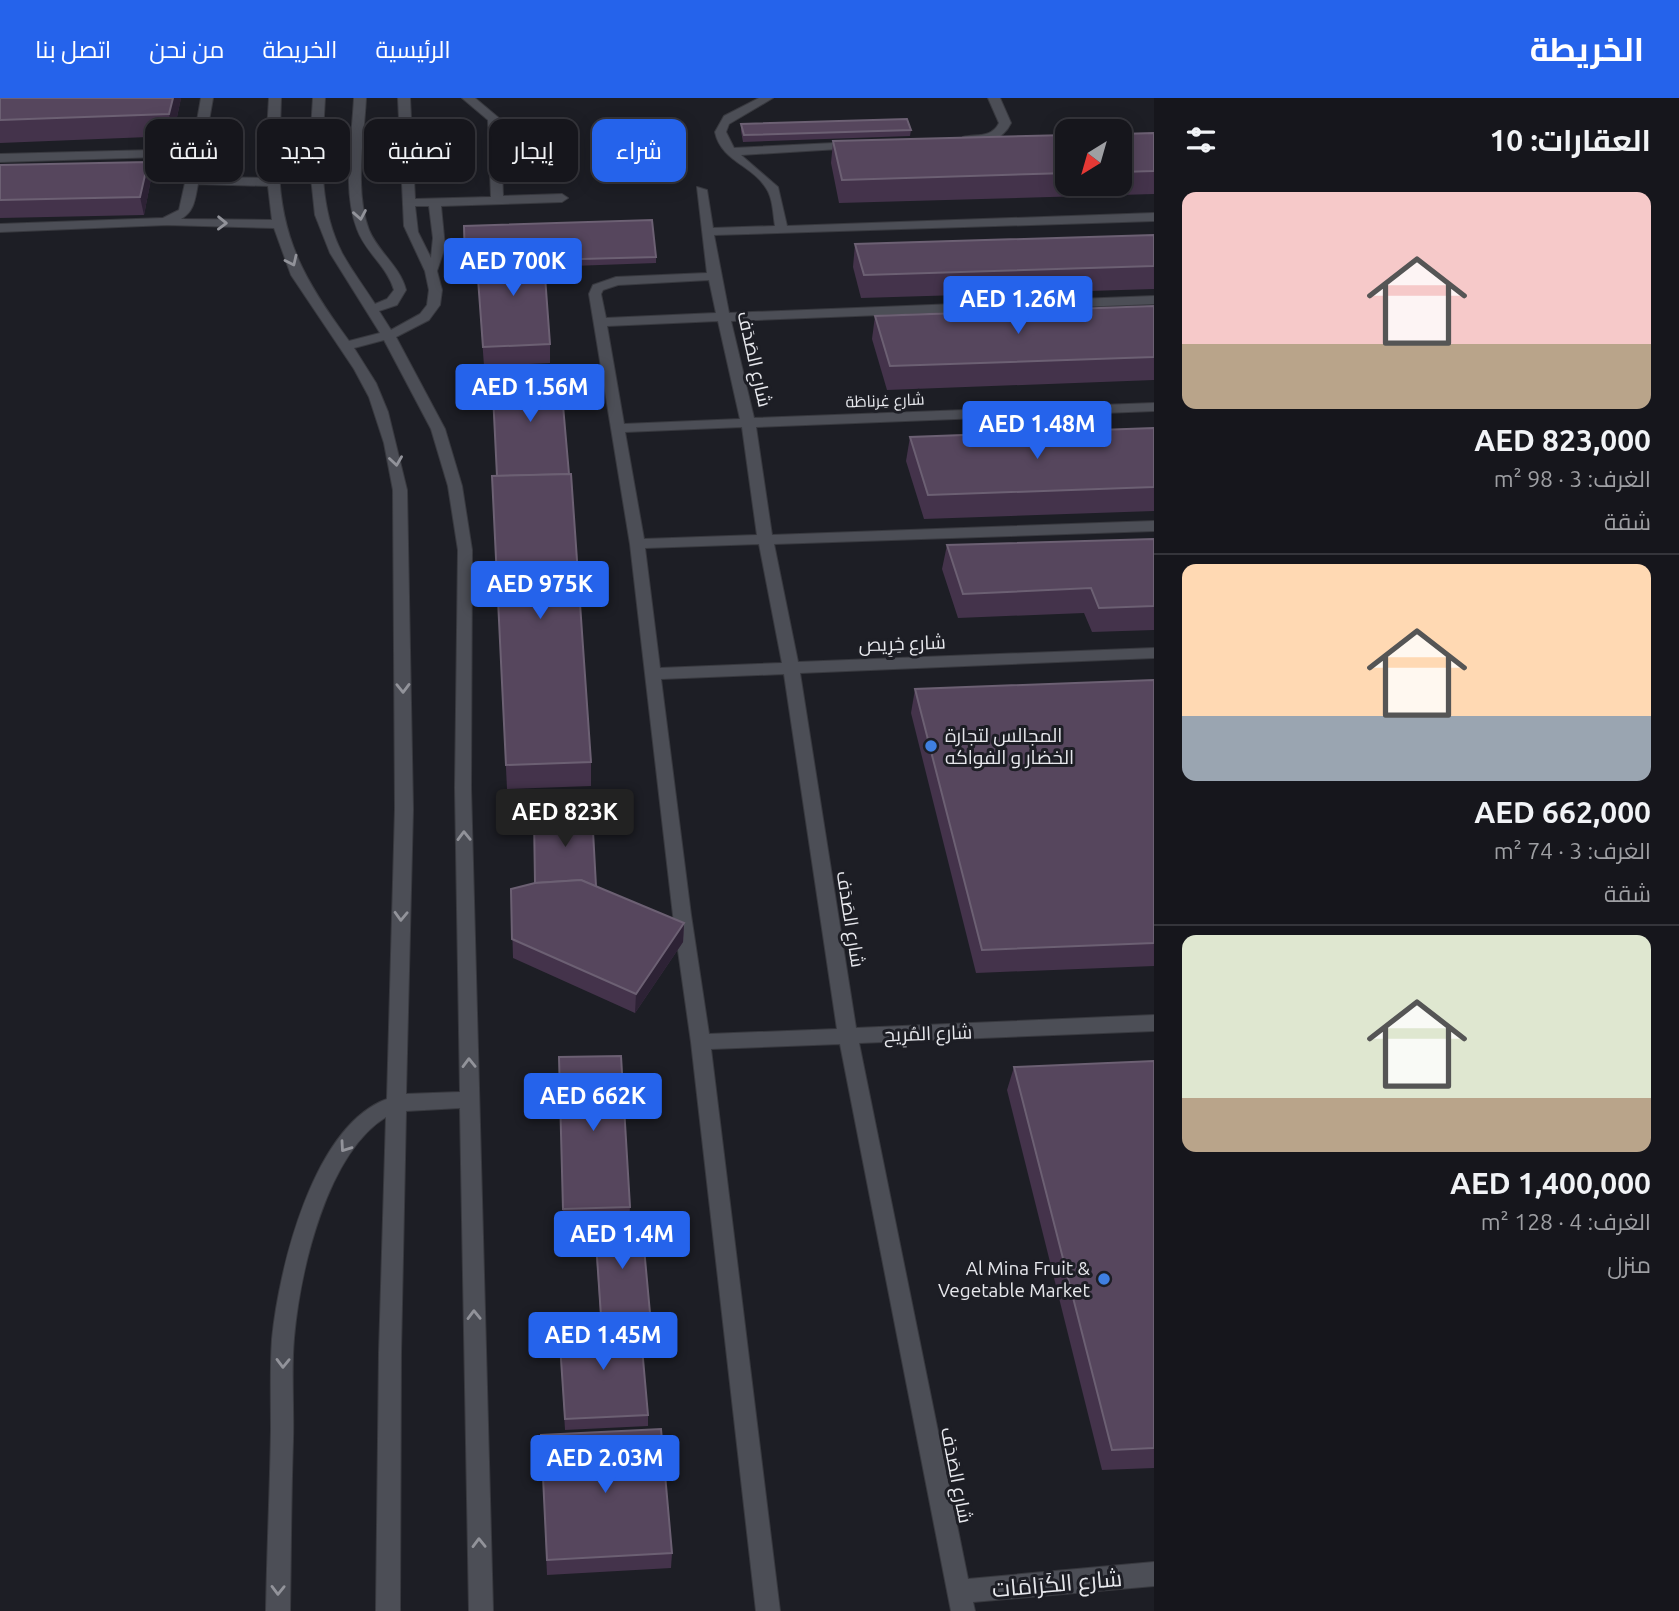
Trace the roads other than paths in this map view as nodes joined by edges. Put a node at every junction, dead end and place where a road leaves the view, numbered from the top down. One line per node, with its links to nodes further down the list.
1 (207, 98): 9 (lane)
2 (275, 98): 10 (lane)
3 (318, 98): 11 (lane)
4 (359, 98): 34 (lane, one-way to 34)
5 (404, 98): 24 (lane)
6 (468, 98): 22 (lane)
7 (767, 98): 14 (lane)
8 (994, 98): 12 (lane)
9 (204, 119)
10 (274, 119)
11 (317, 119)
12 (952, 140)
13 (869, 145): 14 (lane)
14 (730, 152): 29 (lane)
15 (145, 154): 16 (lane)
16 (0, 158)
17 (193, 182): 26 (lane)
18 (272, 182): 27 (lane)
19 (317, 182): 34 (lane)
20 (701, 190): 30 (lane, شارع الصَدَف)
21 (562, 198): 22 (lane)
22 (497, 200): 23 (lane)
23 (435, 202): 24 (lane); 31 (lane)
24 (410, 203): 31 (lane)
25 (1154, 217): 29 (lane)
26 (165, 222): 27 (lane, one-way to 27); 28 (lane)
27 (278, 224): 38 (lane, one-way to 38)
28 (0, 228)
29 (782, 230): 30 (lane)
30 (707, 232): 32 (lane, شارع الصَدَف)
31 (431, 271): 37 (lane)
32 (714, 276): 35 (lane, شارع الصَدَف); 36 (lane)
33 (1154, 300): 35 (lane)
34 (371, 310): 37 (lane)
35 (724, 317): 36 (lane); 40 (lane, شارع الصَدَف)
36 (599, 322): 41 (lane)
37 (388, 335): 38 (lane); 51 (lane, one-way to 37)
38 (344, 345): 52 (lane, one-way to 52)
39 (1154, 407): 40 (lane, شارع غِرناطَة)
40 (748, 423): 41 (lane, شارع غِرناطَة); 43 (lane, شارع الصَدَف)
41 (617, 428): 44 (lane)
42 (1154, 526): 43 (lane)
43 (765, 538): 44 (lane); 46 (lane, شارع الصَدَف)
44 (637, 544): 47 (lane)
45 (1154, 653): 46 (lane, شارع خِرِيص)
46 (791, 668): 47 (lane, شارع خِرِيص); 49 (lane, شارع الصَدَف)
47 (652, 674): 50 (lane)
48 (1154, 1023): 49 (lane, شارع المُرِيح)
49 (848, 1036): 50 (lane, شارع المُرِيح); 54 (lane, شارع الصَدَف)
50 (702, 1042): 58 (lane)
51 (470, 1101): 52 (lane); 57 (lane, one-way to 51)
52 (396, 1104): 55 (lane, one-way to 55); 56 (lane)
53 (1154, 1574): 54 (lane, شارع الكَرَامَات)
54 (961, 1602)
55 (278, 1611)
56 (388, 1611)
57 (481, 1611)
58 (768, 1611)

